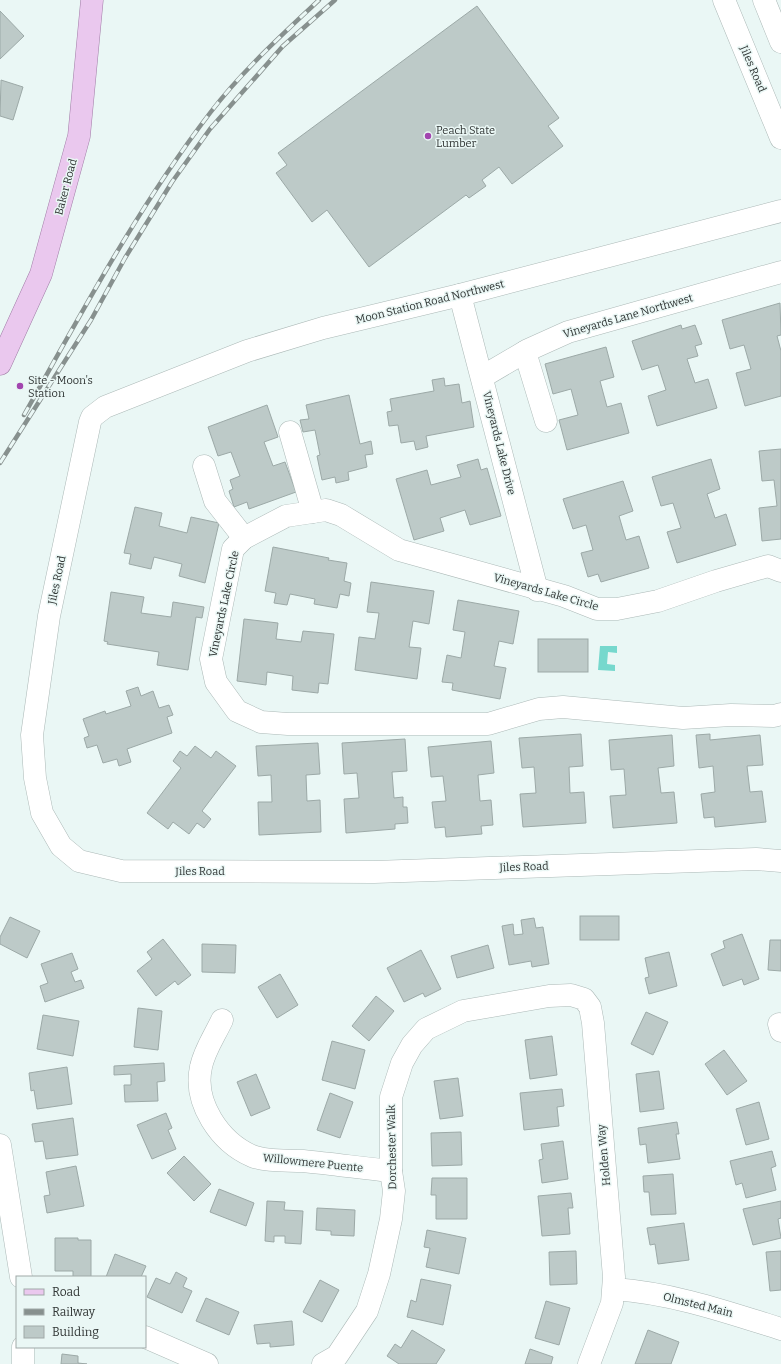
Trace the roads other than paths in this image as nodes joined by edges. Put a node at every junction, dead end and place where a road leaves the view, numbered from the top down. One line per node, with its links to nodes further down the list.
1 (92, 0): 10 (main road, Baker Road)
2 (724, 0): 5 (street, Jiles Road)
3 (764, 0): 4 (street)
4 (781, 41)
5 (781, 138)
6 (781, 211): 8 (street, Moon Station Road Northwest)
7 (781, 272): 9 (street, Vineyards Lane Northwest)
8 (460, 295): 11 (street, Vineyards Lake Drive); 13 (street, Moon Station Road Northwest)
9 (525, 352): 11 (street, Vineyards Lane Northwest); 12 (street)
10 (0, 364)
11 (482, 377): 19 (street, Vineyards Lake Drive)
12 (546, 420)
13 (90, 422): 21 (street, Jiles Road)
14 (290, 432): 16 (street)
15 (204, 466): 17 (street)
16 (313, 512): 17 (street, Vineyards Lake Circle); 19 (street, Vineyards Lake Circle)
17 (244, 538): 20 (street, Vineyards Lake Circle)
18 (781, 571): 19 (street, Vineyards Lake Circle)
19 (537, 590)
20 (781, 714)
21 (781, 861)
22 (530, 1000): 25 (street, Dorchester Walk); 27 (street, Holden Way)
23 (222, 1020): 25 (street, Willowmere Puente)
24 (0, 1145): 26 (street)
25 (391, 1172): 33 (street, Dorchester Walk)
26 (21, 1276)
27 (614, 1289): 28 (street, Olmsted Main); 34 (street, Holden Way)
28 (781, 1329)
29 (146, 1338): 32 (street)
30 (23, 1348): 31 (street)
31 (22, 1364)
32 (207, 1364)
33 (323, 1364)
34 (589, 1364)

